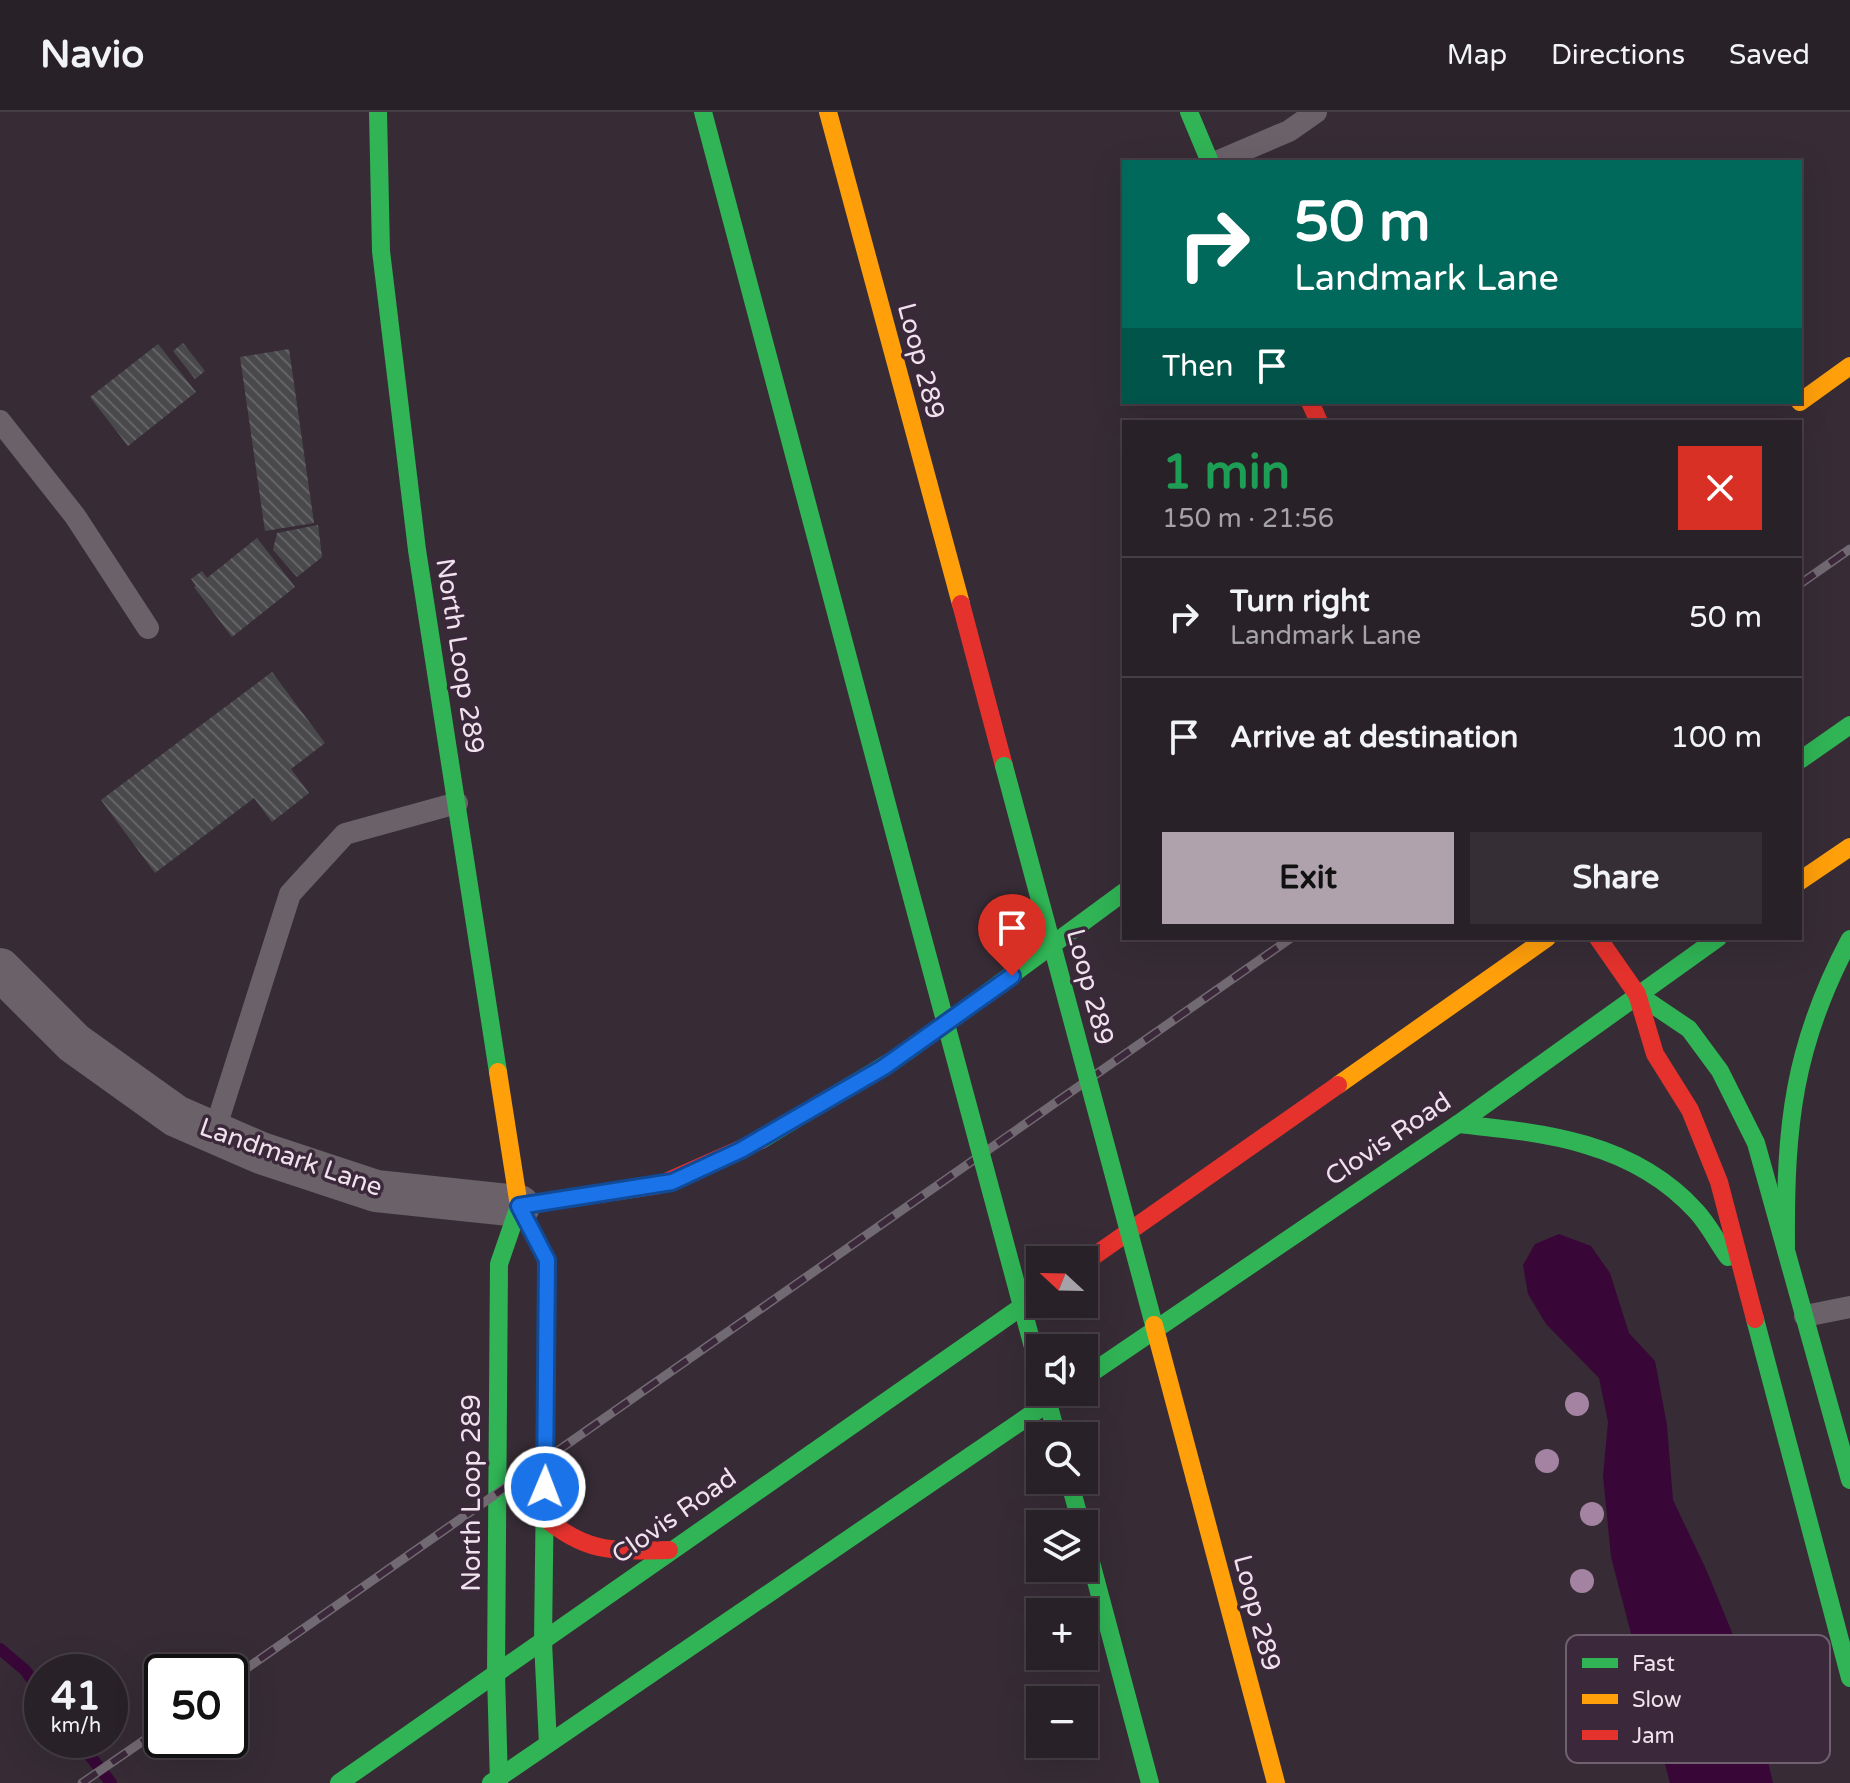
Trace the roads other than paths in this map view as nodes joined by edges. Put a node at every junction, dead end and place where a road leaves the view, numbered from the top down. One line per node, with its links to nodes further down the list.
1 (378, 112): 16 (main road, North Loop 289)
2 (828, 112): 50 (main road, Loop 289, bridge)
3 (1189, 112): 6 (main road)
4 (1316, 112): 7 (lane)
5 (704, 116): 35 (main road, bridge)
6 (1209, 160)
7 (1221, 160)
8 (1850, 366): 9 (main road)
9 (1802, 401)
10 (1797, 404): 11 (main road)
11 (1780, 415)
12 (0, 421): 13 (lane)
13 (148, 628)
14 (1850, 725): 15 (main road)
15 (1802, 759)
16 (457, 803): 27 (lane); 28 (main road, North Loop 289)
17 (1850, 847): 18 (main road)
18 (1802, 880)
19 (1122, 894): 28 (main road, Landmark Lane)
20 (1850, 939): 29 (main road)
21 (1544, 940): 30 (main road)
22 (1599, 940): 25 (main road)
23 (1715, 940): 25 (main road, Clovis Road)
24 (0, 969): 27 (street, Landmark Lane)
25 (1637, 994): 26 (main road, Clovis Road); 29 (main road); 31 (main road)
26 (1458, 1124): 31 (main road); 36 (main road, Clovis Road)
27 (214, 1133): 28 (street, Landmark Lane)
28 (519, 1206): 39 (main road, North Loop 289); 43 (main road, North Loop 289)
29 (1786, 1246): 34 (main road)
30 (1098, 1253)
31 (1742, 1276): 44 (main road)
32 (1026, 1304): 40 (main road, Clovis Road)
33 (1850, 1307): 34 (lane)
34 (1805, 1316): 38 (main road)
35 (1029, 1334)
36 (1098, 1368)
37 (1043, 1406): 45 (main road)
38 (1850, 1480)
39 (544, 1517): 40 (main road); 42 (main road, North Loop 289)
40 (669, 1550): 42 (main road, Clovis Road)
41 (1096, 1582): 49 (main road)
42 (543, 1642): 43 (main road, Clovis Road); 45 (main road, North Loop 289)
43 (496, 1674): 47 (main road, North Loop 289); 48 (main road, Clovis Road)
44 (1850, 1678)
45 (548, 1744): 46 (main road, North Loop 289); 47 (main road)
46 (555, 1770)
47 (496, 1781)
48 (339, 1783)
49 (1150, 1783)
50 (1276, 1783)

